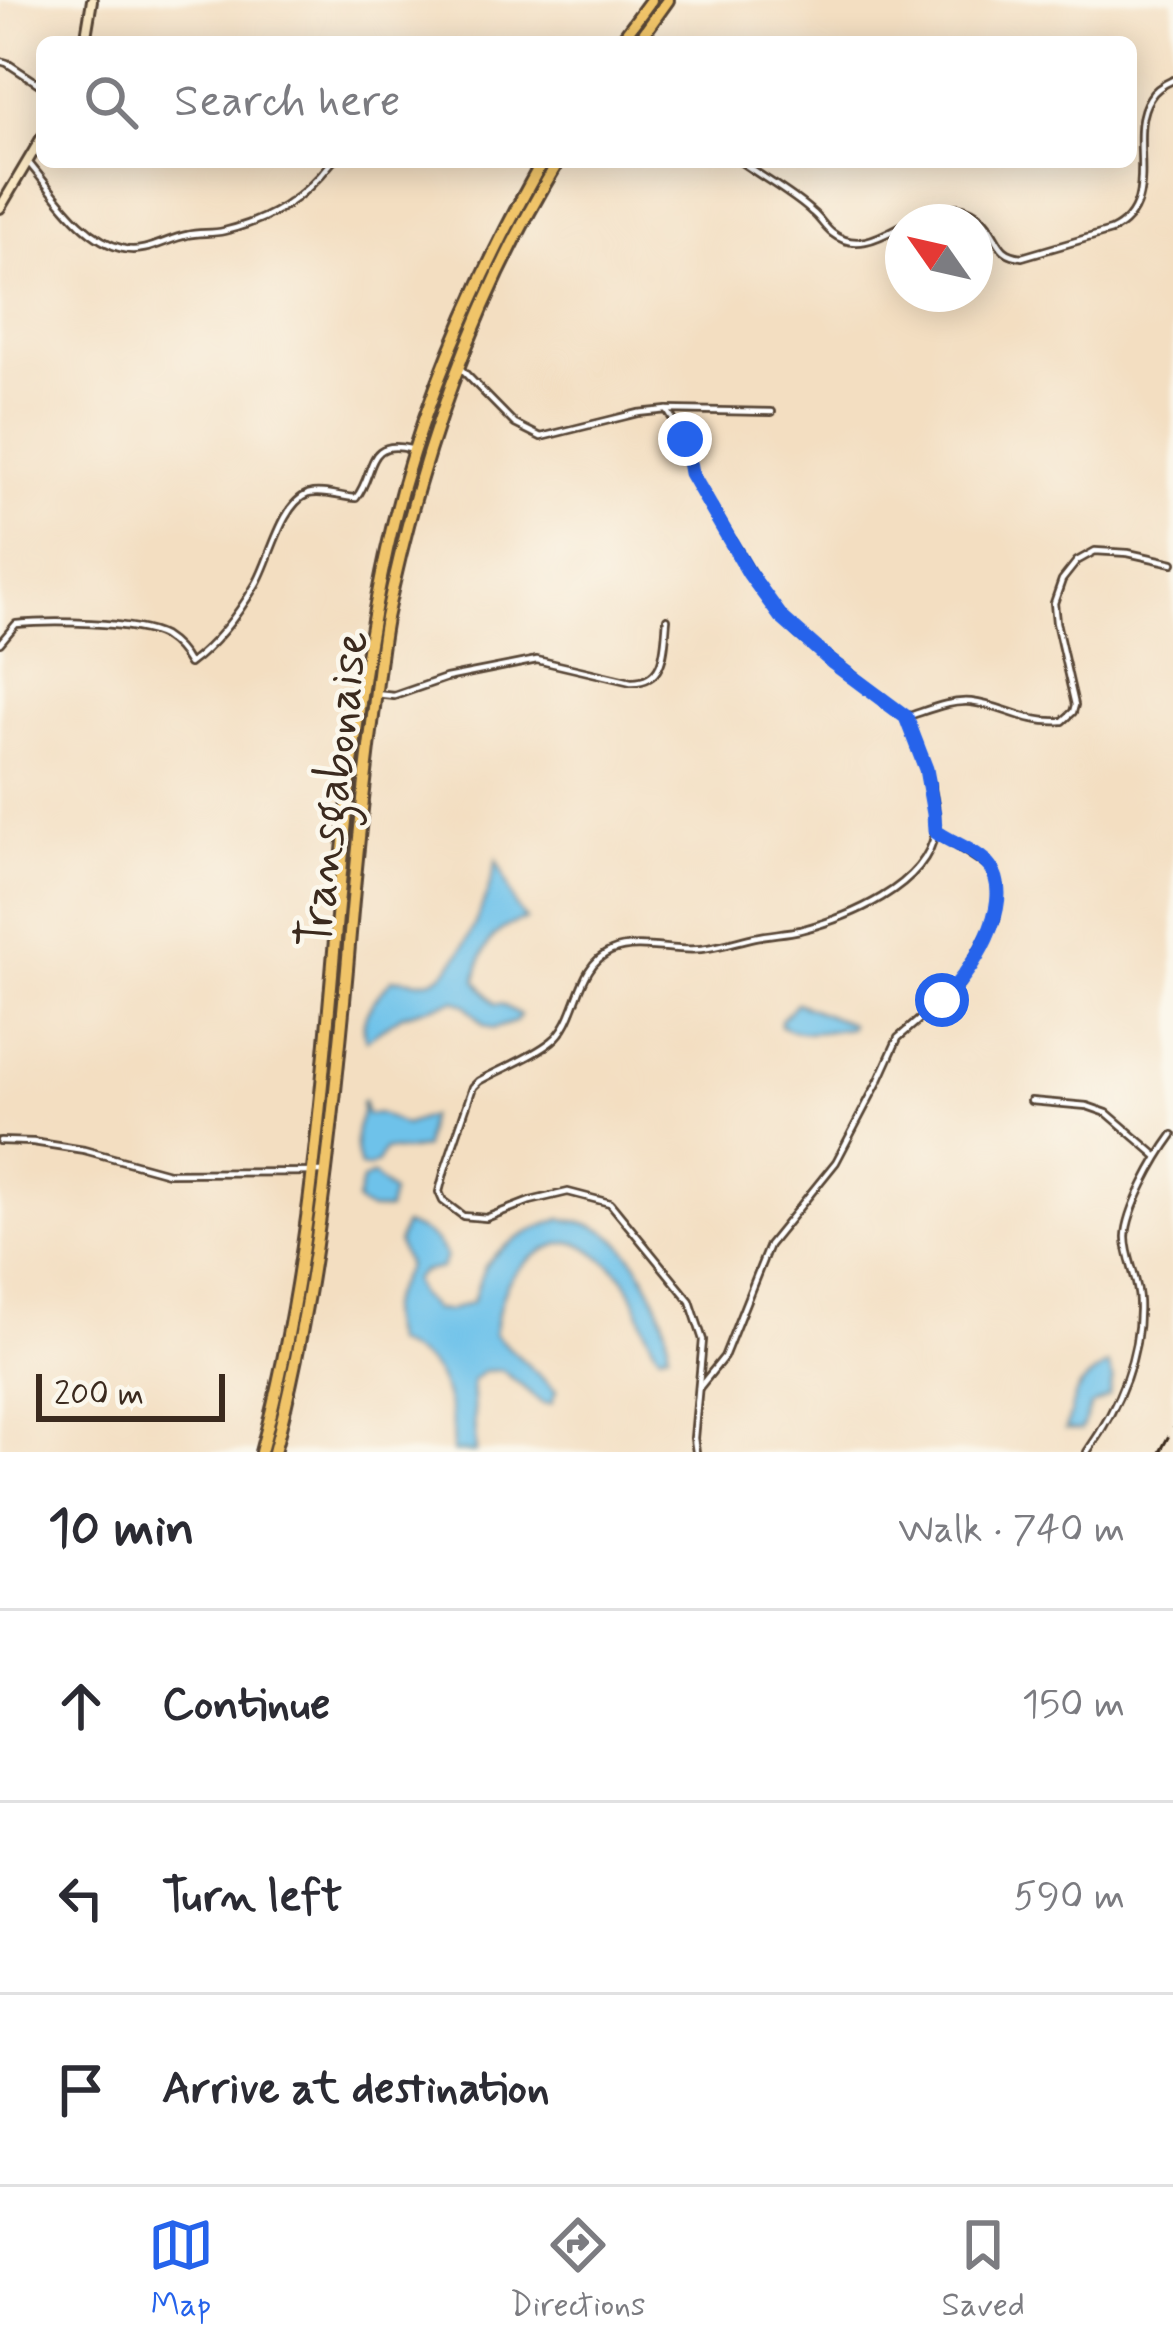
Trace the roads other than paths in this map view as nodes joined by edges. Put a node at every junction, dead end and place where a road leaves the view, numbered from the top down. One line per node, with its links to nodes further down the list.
1 (92, 0): 3 (street)
2 (660, 2): 4 (highway); 5 (highway)
3 (86, 36)
4 (626, 36)
5 (641, 36)
6 (0, 61): 8 (street)
7 (1173, 80): 17 (street)
8 (36, 82)
9 (36, 147): 10 (street)
10 (28, 161): 11 (street); 15 (street)
11 (327, 168)
12 (538, 168): 21 (highway, Transgabonaise)
13 (555, 168): 18 (highway, Transgabonaise)
14 (750, 168): 16 (street)
15 (0, 208)
16 (885, 235)
17 (993, 237)
18 (457, 364): 19 (street); 25 (highway, Transgabonaise)
19 (667, 410): 20 (street); 26 (street)
20 (772, 412)
21 (416, 450): 24 (street); 32 (highway, Transgabonaise)
22 (1173, 563): 26 (street)
23 (667, 619): 25 (street)
24 (0, 644)
25 (375, 694): 32 (highway, Transgabonaise)
26 (906, 717): 27 (street)
27 (935, 831): 33 (street); 33 (street)
28 (1031, 1101): 31 (street)
29 (1173, 1135): 31 (street)
30 (0, 1141): 32 (street)
31 (1157, 1156): 37 (street)
32 (319, 1172): 34 (highway, Transgabonaise); 35 (highway, Transgabonaise)
33 (699, 1388): 36 (street)
34 (262, 1452)
35 (274, 1452)
36 (696, 1452)
37 (1088, 1452)

